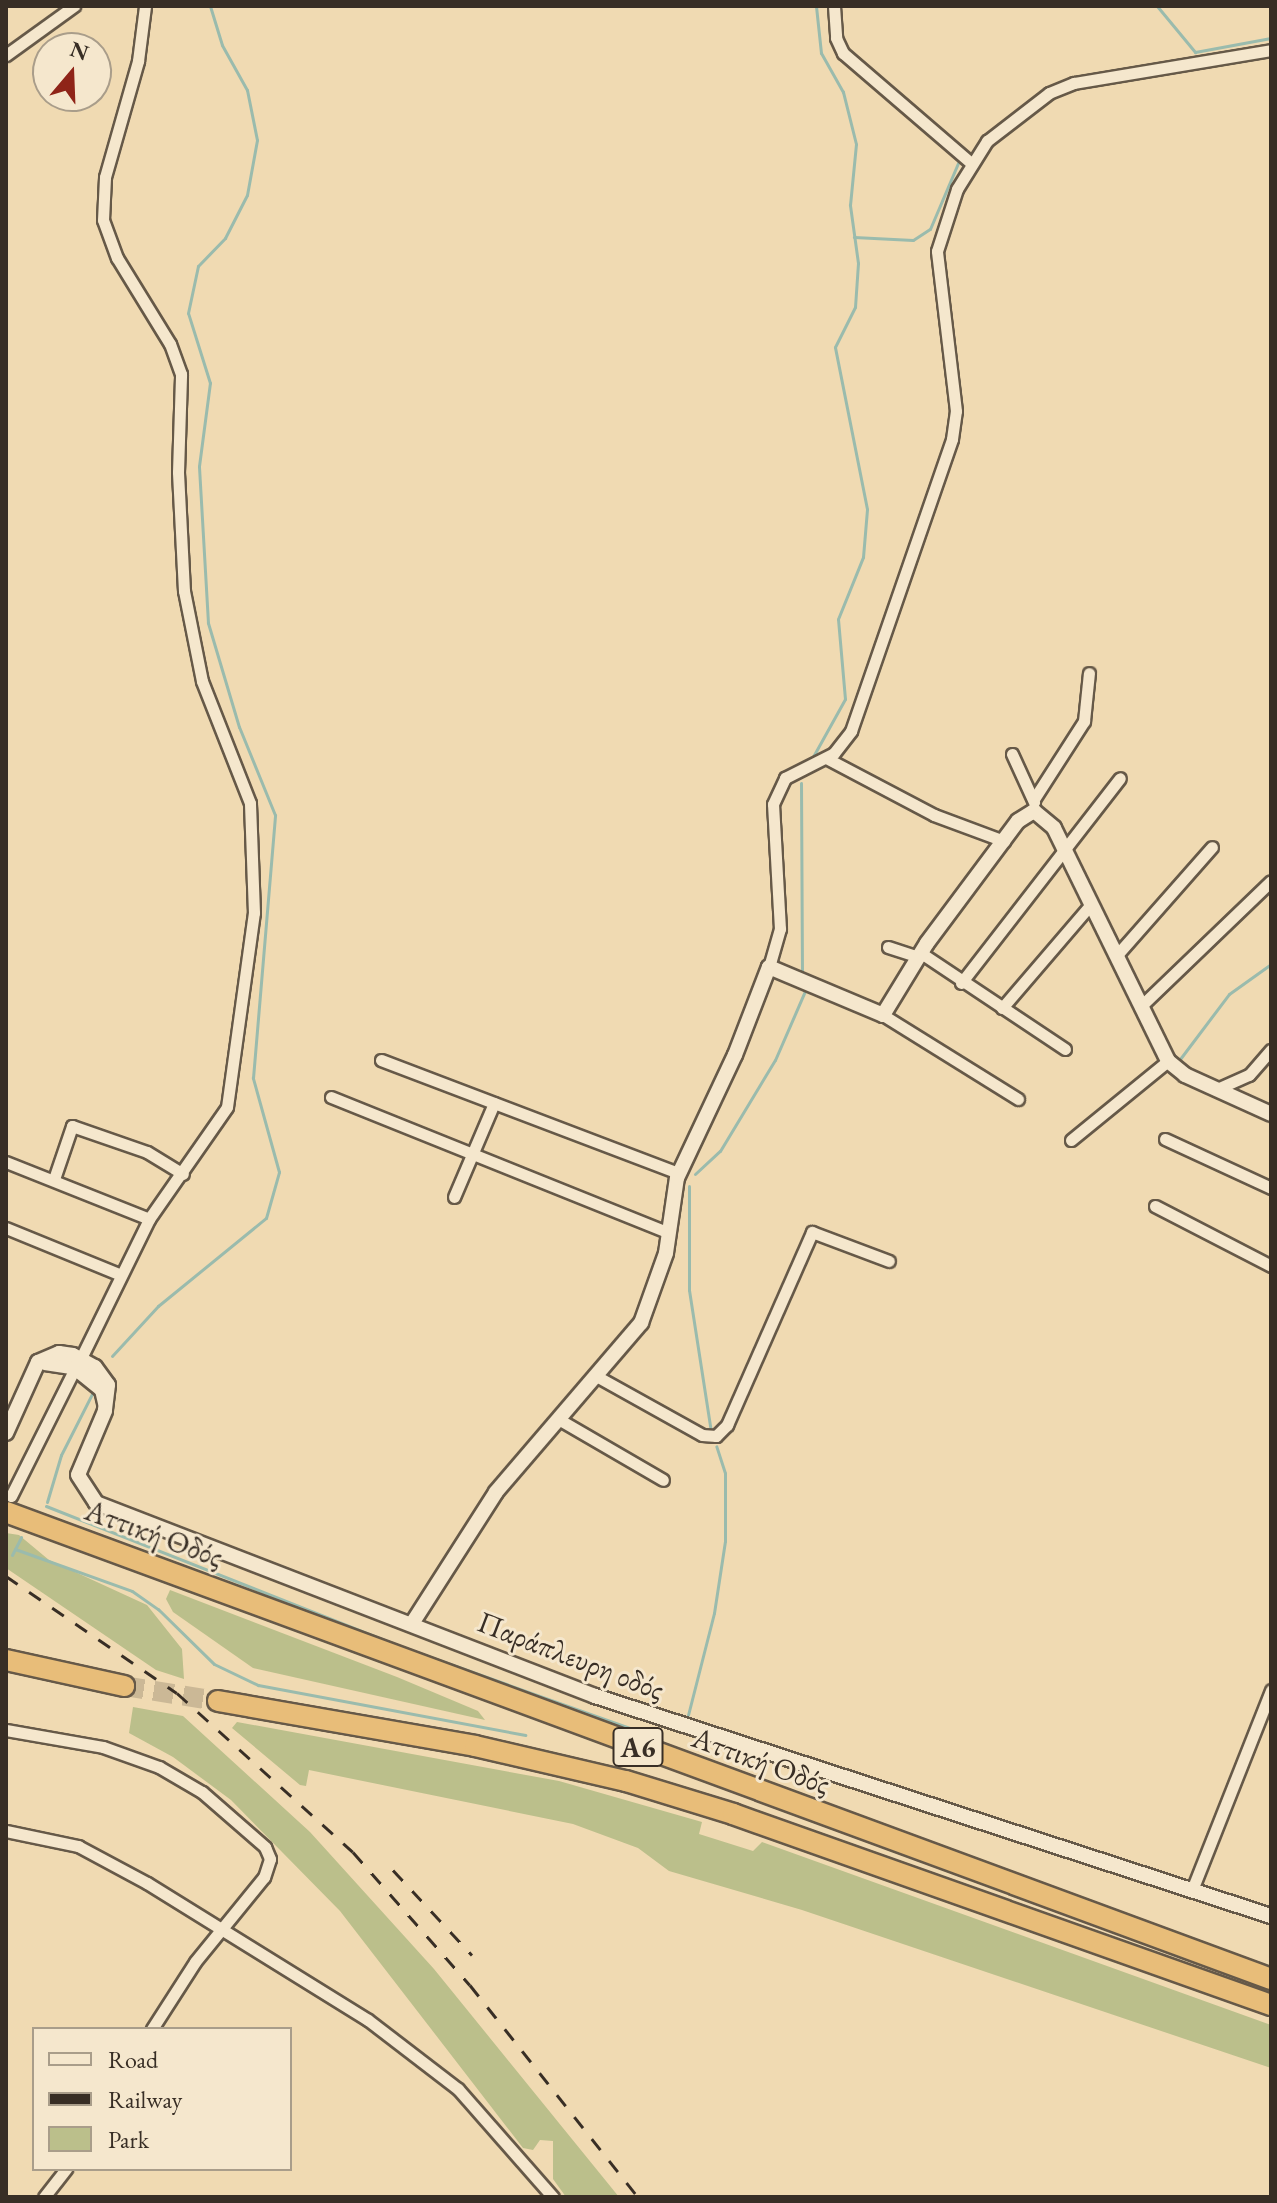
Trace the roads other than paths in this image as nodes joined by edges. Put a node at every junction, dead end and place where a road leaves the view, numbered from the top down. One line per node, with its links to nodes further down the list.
1 (74, 6): 5 (street)
2 (145, 6): 39 (street)
3 (834, 6): 6 (street)
4 (1271, 50): 6 (street)
5 (6, 55)
6 (971, 163): 9 (street)
7 (1089, 673): 11 (street)
8 (1012, 754): 11 (street)
9 (826, 758): 12 (street); 20 (street)
10 (1120, 778): 14 (street)
11 (1034, 805): 12 (street); 14 (street)
12 (1004, 841): 18 (street)
13 (1212, 847): 19 (street)
14 (1064, 849): 16 (street); 21 (street)
15 (1271, 881): 22 (street)
16 (1091, 904): 19 (street); 23 (street)
17 (888, 947): 18 (street)
18 (920, 955): 21 (street); 24 (street)
19 (1116, 956): 22 (street)
20 (769, 967): 24 (street); 38 (street)
21 (961, 983): 23 (street)
22 (1141, 1006): 28 (street)
23 (1002, 1008): 25 (street)
24 (883, 1015): 31 (street)
25 (1065, 1049)
26 (1271, 1050): 29 (street)
27 (381, 1060): 32 (street)
28 (1168, 1061): 29 (street); 35 (street)
29 (1217, 1089): 33 (street)
30 (331, 1097): 36 (street)
31 (1018, 1099)
32 (494, 1103): 36 (street); 38 (street)
33 (1271, 1114)
34 (1165, 1139): 41 (street)
35 (1071, 1140)
36 (472, 1157): 42 (street); 46 (street)
37 (6, 1162): 40 (street)
38 (679, 1173): 46 (street)
39 (183, 1174): 40 (street); 44 (street)
40 (54, 1179): 44 (street)
41 (1271, 1188)
42 (454, 1197)
43 (1155, 1206): 48 (street)
44 (149, 1219): 49 (street)
45 (6, 1228): 49 (street)
46 (669, 1233): 51 (street)
47 (889, 1261): 51 (street)
48 (1271, 1266)
49 (121, 1275): 50 (street)
50 (78, 1363): 53 (street); 55 (street); 56 (street, Παράπλευρη οδός)
51 (598, 1377): 52 (street)
52 (560, 1420): 54 (street); 56 (street)
53 (6, 1433)
54 (663, 1480)
55 (8, 1504): 66 (highway, Αττική Οδός / Α6)
56 (413, 1622): 63 (street, Παράπλευρη οδός)
57 (6, 1660): 58 (highway)
58 (124, 1686)
59 (1271, 1690): 63 (street)
60 (218, 1701): 67 (highway, Αττική Οδός / Α6)
61 (6, 1730): 65 (street)
62 (6, 1831): 65 (street)
63 (1192, 1890): 64 (street, Παράπλευρη οδός)
64 (1271, 1916)
65 (221, 1928): 68 (street); 71 (street)
66 (1271, 1979)
67 (1271, 2005)
68 (153, 2027)
69 (64, 2171): 70 (street)
70 (44, 2197)
71 (553, 2197)

